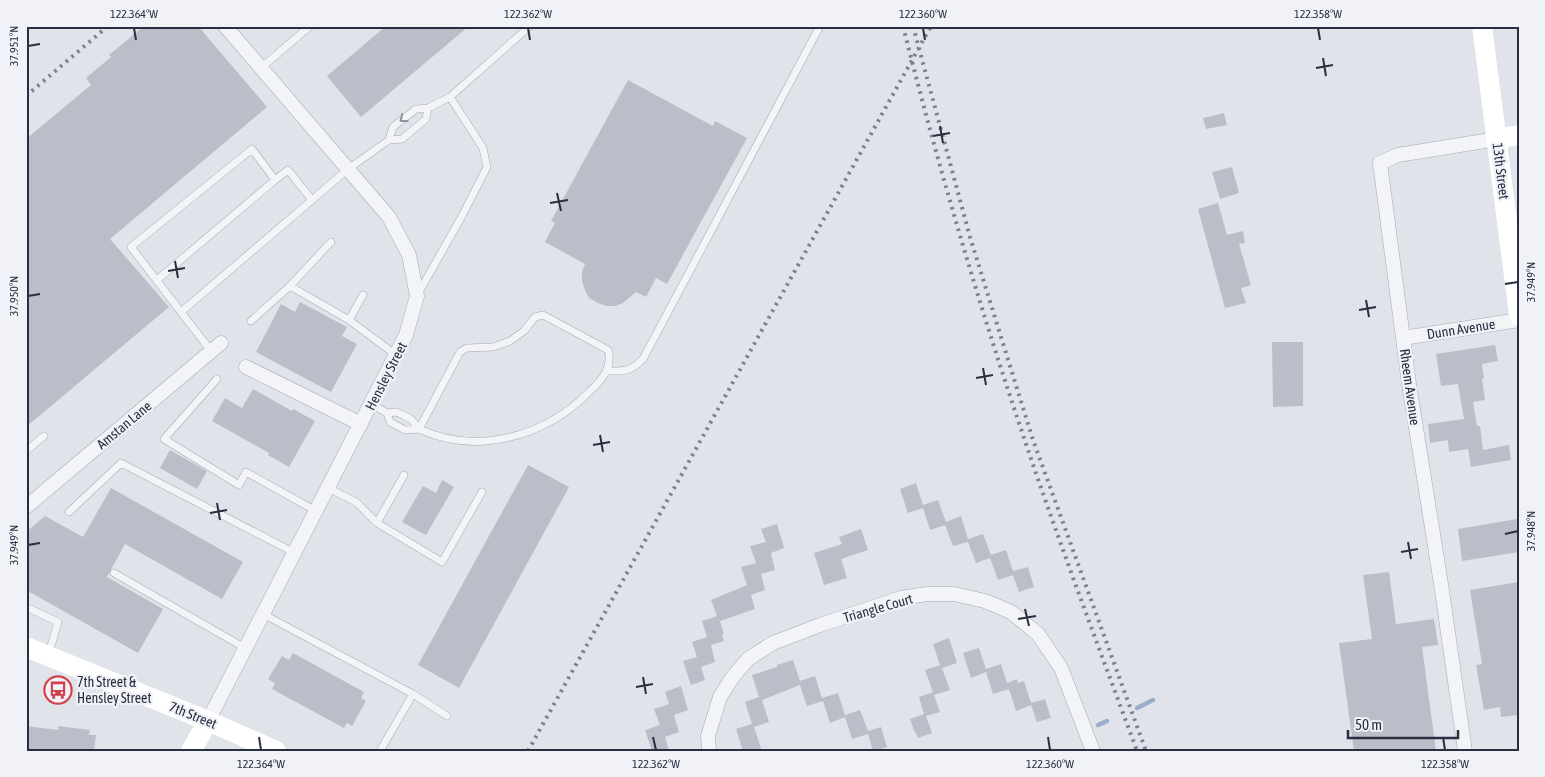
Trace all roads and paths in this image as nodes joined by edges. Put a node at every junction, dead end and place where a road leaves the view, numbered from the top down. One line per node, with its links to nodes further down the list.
1 (225, 26): 6 (street, Hensley Street)
2 (310, 26): 6 (lane)
3 (530, 26): 7 (lane)
4 (820, 26): 29 (lane)
5 (1482, 26): 10 (street, 13th Street)
6 (261, 68): 12 (street, Hensley Street)
7 (450, 97): 8 (lane); 19 (lane)
8 (428, 108): 11 (lane, one-way to 11); 11 (lane)
9 (1519, 135): 10 (street, Rheem Avenue)
10 (1496, 139): 21 (street, 13th Street); 25 (street, Rheem Avenue)
11 (389, 140): 12 (lane)
12 (348, 169): 14 (lane); 19 (street, Hensley Street)
13 (275, 180): 14 (lane); 16 (lane); 16 (lane)
14 (312, 200): 20 (lane)
15 (331, 242): 17 (lane)
16 (157, 280): 20 (lane)
17 (290, 286): 22 (lane); 24 (lane)
18 (363, 295): 22 (lane)
19 (416, 296): 27 (street, Hensley Street)
20 (181, 312): 26 (lane)
21 (1519, 315)
22 (349, 320): 27 (lane)
23 (1519, 320): 25 (street, Dunn Avenue)
24 (251, 321)
25 (1403, 338): 59 (street, Rheem Avenue)
26 (216, 347): 40 (street, Amstan Lane)
27 (396, 355): 31 (street, Hensley Street)
28 (246, 366): 33 (street)
29 (607, 371): 34 (lane); 34 (lane)
30 (217, 379): 41 (lane)
31 (372, 404): 32 (lane); 33 (street, Hensley Street)
32 (387, 413): 34 (lane); 34 (lane)
33 (361, 424): 38 (street, Hensley Street)
34 (419, 429)
35 (44, 436): 36 (lane)
36 (26, 451)
37 (404, 475): 43 (lane)
38 (328, 488): 41 (street, Hensley Street); 43 (lane)
39 (482, 492): 43 (lane)
40 (26, 507)
41 (316, 511): 44 (street, Hensley Street)
42 (69, 512): 44 (lane)
43 (377, 523)
44 (294, 553): 47 (street, Hensley Street)
45 (114, 574): 49 (lane)
46 (26, 607): 50 (lane)
47 (263, 614): 49 (street, Hensley Street); 51 (lane)
48 (26, 647): 50 (street, 7th Street)
49 (245, 648): 53 (street, Hensley Street)
50 (48, 656): 53 (street, 7th Street)
51 (413, 694): 52 (lane); 56 (lane)
52 (447, 716)
53 (208, 721): 54 (street, Hensley Street); 55 (street, 7th Street)
54 (191, 751)
55 (276, 751)
56 (380, 751)
57 (710, 751): 58 (street, Triangle Court)
58 (1093, 751)
59 (1465, 751)

